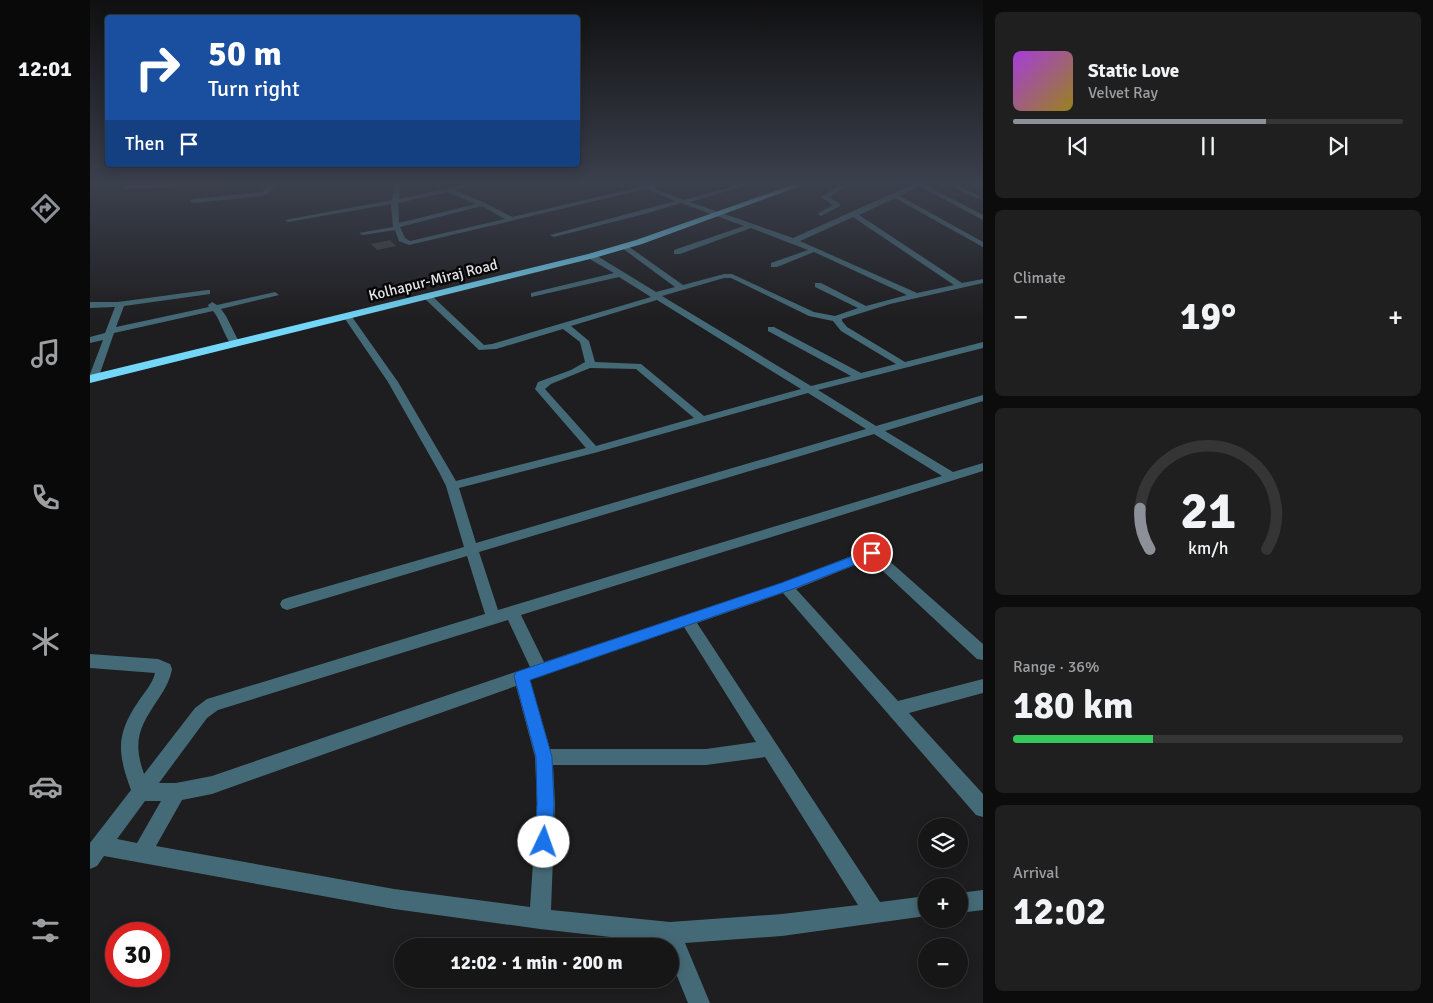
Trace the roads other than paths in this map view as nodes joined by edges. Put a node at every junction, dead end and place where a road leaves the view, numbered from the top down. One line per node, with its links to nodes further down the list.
1 (386, 229): 11 (street)
2 (397, 229): 3 (street)
3 (469, 229)
4 (578, 229): 12 (street)
5 (677, 229): 15 (highway, Kolhapur-Miraj Road)
6 (743, 229): 17 (street)
7 (759, 229): 13 (street)
8 (823, 229): 13 (street)
9 (875, 229): 23 (street)
10 (954, 229): 14 (street)
11 (363, 233)
12 (554, 235)
13 (793, 240): 16 (street)
14 (983, 245)
15 (625, 246): 18 (highway, Kolhapur-Miraj Road); 24 (street)
16 (814, 250): 19 (street); 28 (street)
17 (677, 252)
18 (591, 256): 20 (street); 29 (highway, Kolhapur-Miraj Road)
19 (774, 265)
20 (620, 274): 25 (street); 27 (street)
21 (983, 281): 23 (street)
22 (818, 285): 32 (street)
23 (961, 286): 28 (street)
24 (682, 288): 27 (street); 35 (street)
25 (534, 295)
26 (275, 296): 33 (street)
27 (657, 296): 36 (street); 46 (street)
28 (916, 296): 32 (street)
29 (428, 297): 34 (highway, Kolhapur-Miraj Road); 36 (street)
30 (119, 304): 31 (street); 33 (street); 38 (street)
31 (90, 305)
32 (864, 308): 35 (street)
33 (214, 309): 38 (street); 40 (street)
34 (347, 316): 40 (highway, Kolhapur-Miraj Road); 53 (street)
35 (838, 319): 43 (street)
36 (565, 326): 42 (street)
37 (771, 329): 44 (street)
38 (111, 333): 39 (street); 45 (street)
39 (90, 340)
40 (235, 344): 45 (highway, Kolhapur-Miraj Road)
41 (983, 345): 43 (street)
42 (588, 365): 48 (street); 50 (street)
43 (905, 366): 44 (street)
44 (861, 377): 46 (street)
45 (91, 379)
46 (811, 389): 48 (street); 49 (street)
47 (983, 398): 49 (street)
48 (703, 420): 50 (street)
49 (875, 429): 52 (street); 54 (street)
50 (594, 450): 53 (street)
51 (983, 467): 52 (street)
52 (952, 477): 57 (street)
53 (452, 486): 54 (street)
54 (470, 550): 56 (street); 58 (street)
55 (786, 587): 59 (street); 60 (street); 65 (street)
56 (287, 604)
57 (512, 612): 58 (street); 62 (street)
58 (493, 618): 68 (street)
59 (688, 621): 62 (street); 66 (street)
60 (983, 654)
61 (90, 661): 68 (street)
62 (540, 670): 63 (street)
63 (521, 676): 67 (street); 69 (street)
64 (983, 686): 65 (street)
65 (895, 709): 70 (street)
66 (770, 748): 67 (street); 76 (street)
67 (544, 757): 77 (street)
68 (141, 792): 69 (street); 71 (street)
69 (176, 792): 72 (street)
70 (983, 808)
71 (95, 853): 72 (street)
72 (142, 853): 77 (street)
73 (983, 900): 74 (street)
74 (968, 902)
75 (918, 907): 76 (street)
76 (875, 912): 78 (street)
77 (540, 919): 78 (street)
78 (670, 933): 79 (street)
79 (699, 1003)

